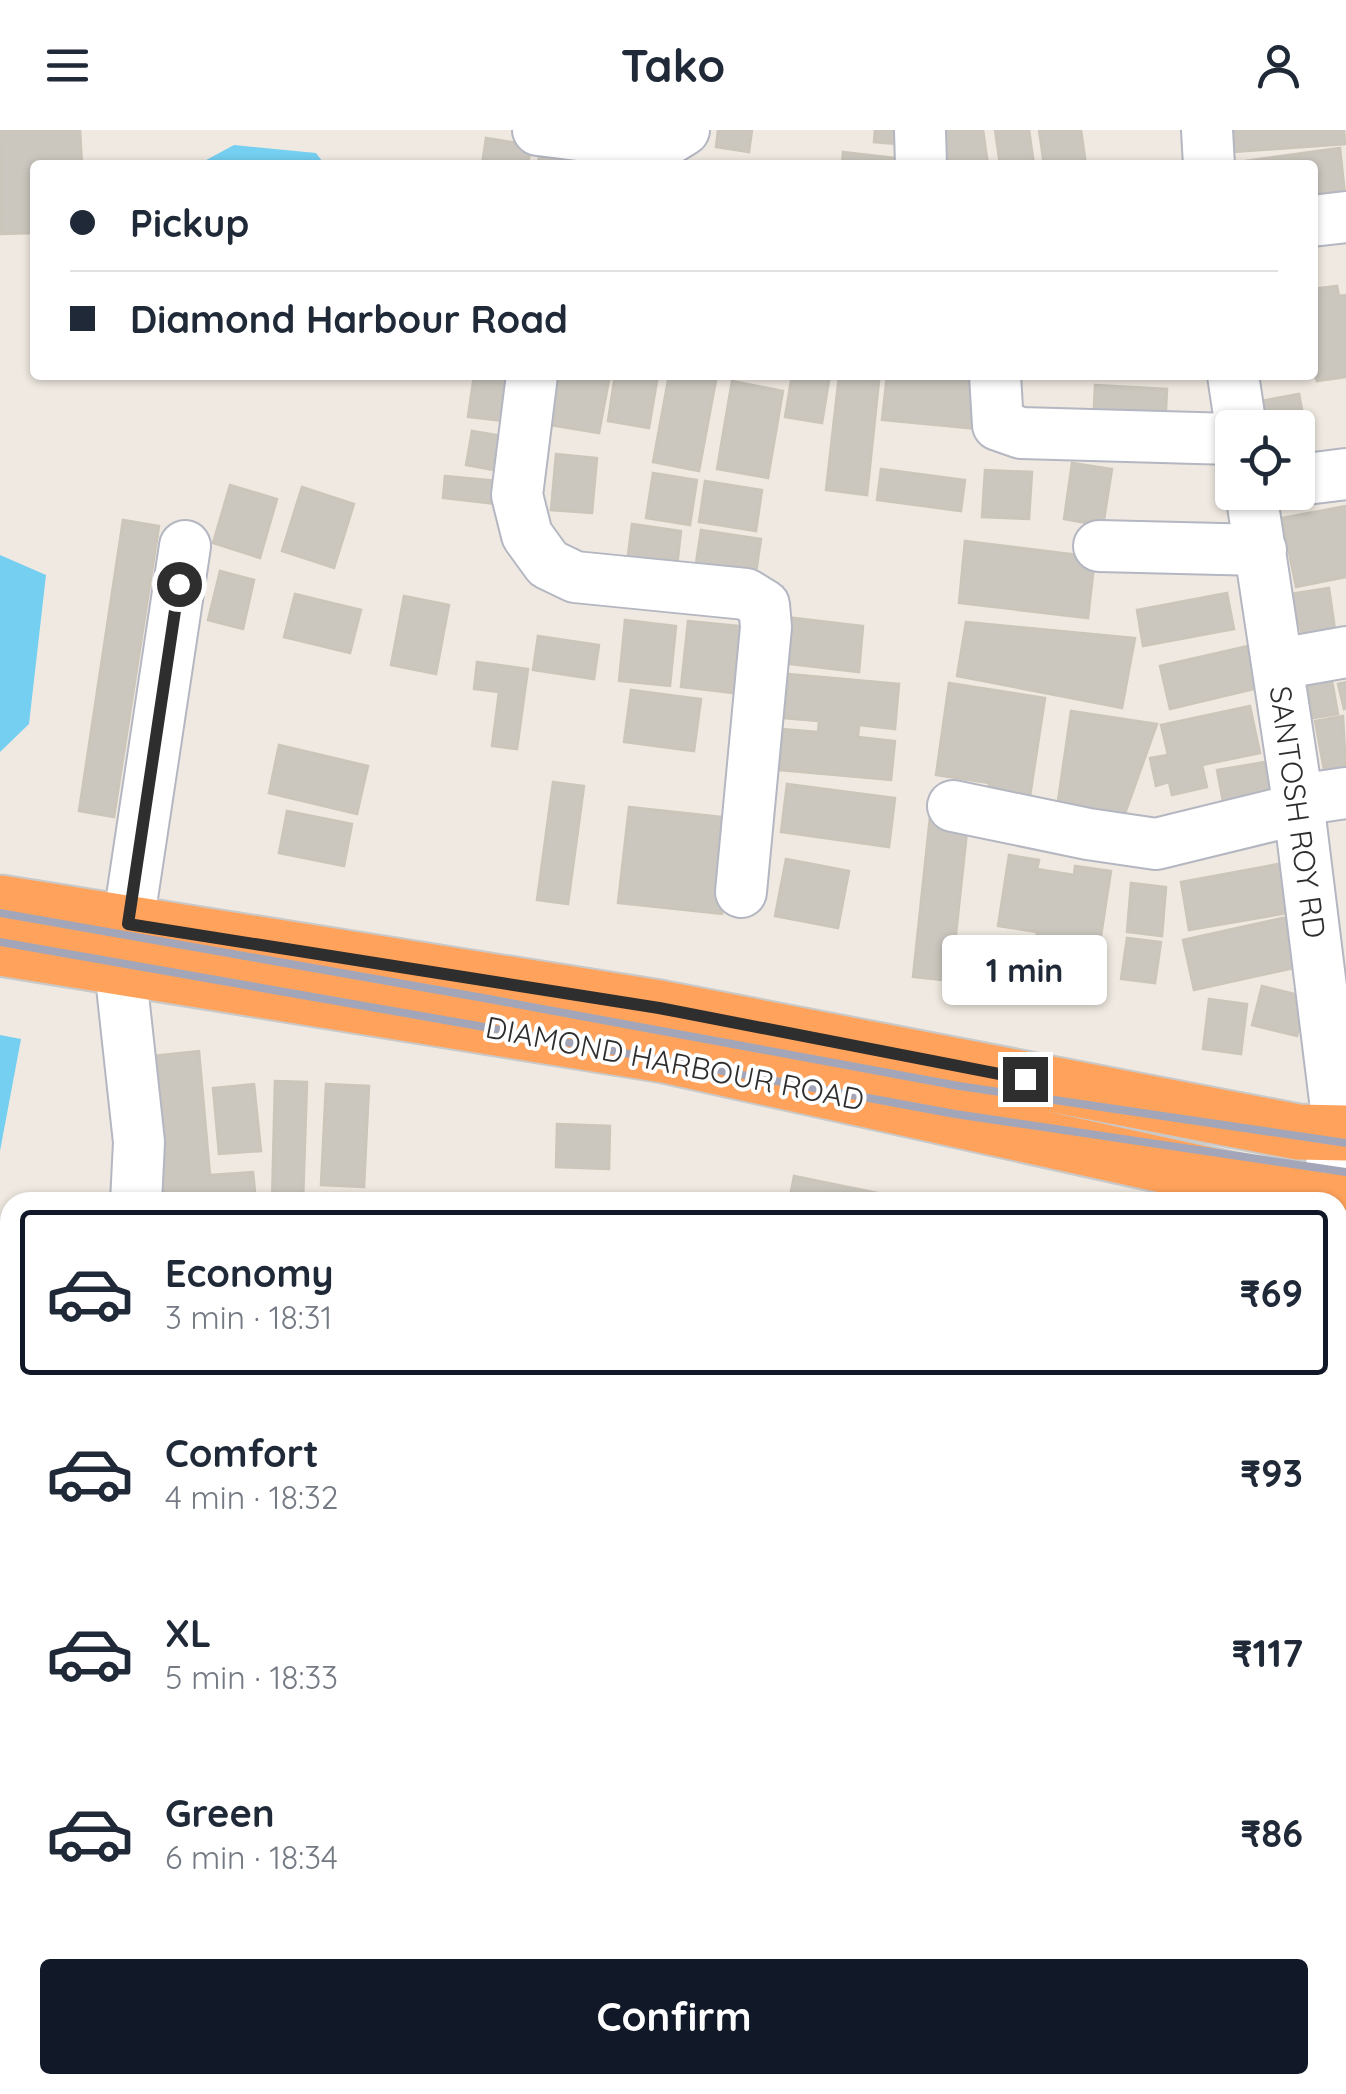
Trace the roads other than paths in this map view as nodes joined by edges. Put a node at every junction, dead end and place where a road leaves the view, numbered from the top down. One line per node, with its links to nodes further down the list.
1 (538, 130): 2 (street)
2 (684, 130)
3 (920, 130): 5 (street)
4 (1206, 130): 6 (street)
5 (921, 160)
6 (1209, 160)
7 (1346, 216): 8 (street)
8 (1318, 221)
9 (531, 380): 25 (street)
10 (996, 380): 13 (street)
11 (1234, 380): 12 (street)
12 (1239, 410)
13 (1215, 439)
14 (1346, 474): 15 (street)
15 (1315, 478)
16 (1254, 510): 19 (street, SANTOSH ROY RD)
17 (184, 546): 28 (street)
18 (1099, 546): 19 (street)
19 (1260, 550): 21 (street, SANTOSH ROY RD)
20 (1346, 652): 21 (street)
21 (1279, 664): 23 (street, SANTOSH ROY RD)
22 (1346, 793): 23 (street)
23 (1299, 804): 24 (street); 27 (street, SANTOSH ROY RD)
24 (953, 806)
25 (741, 892)
26 (0, 903): 28 (highway, DIAMOND HARBOUR ROAD)
27 (1330, 927): 31 (street, SANTOSH ROY RD)
28 (124, 946): 29 (highway, DIAMOND HARBOUR ROAD); 30 (highway, DIAMOND HARBOUR ROAD); 32 (street)
29 (0, 948)
30 (942, 1090): 31 (highway, DIAMOND HARBOUR ROAD); 33 (highway, DIAMOND HARBOUR ROAD)
31 (1342, 1133): 34 (street)
32 (136, 1192)
33 (1265, 1192)
34 (1335, 1192)

